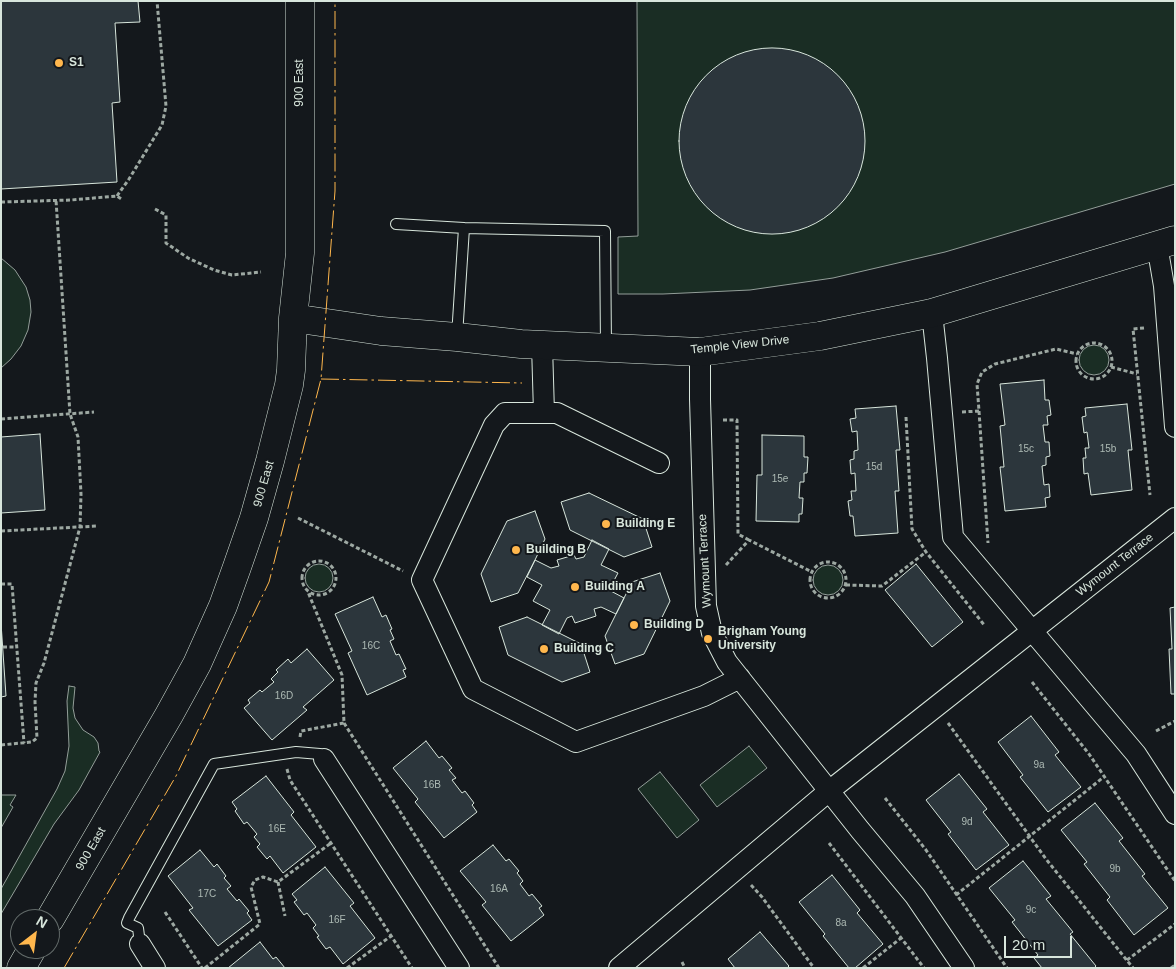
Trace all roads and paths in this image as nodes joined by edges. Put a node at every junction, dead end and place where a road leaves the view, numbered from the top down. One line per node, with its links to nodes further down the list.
1 (157, 1): 3 (path)
2 (300, 1): 13 (main road, 900 East)
3 (117, 196): 4 (path); 5 (path)
4 (56, 200): 6 (path); 27 (path)
5 (123, 200)
6 (1, 202)
7 (156, 209): 11 (path)
8 (396, 224): 9 (lane)
9 (464, 228): 15 (lane); 17 (lane)
10 (1166, 242): 12 (main road, Temple View Drive); 30 (street)
11 (261, 272)
12 (932, 313): 18 (main road, Temple View Drive); 26 (street)
13 (293, 318): 15 (main road, Temple View Drive); 73 (main road, 900 East)
14 (1144, 328): 21 (path)
15 (457, 337): 16 (main road, Temple View Drive)
16 (542, 345): 17 (main road, Temple View Drive); 25 (street)
17 (606, 348): 18 (main road, Temple View Drive)
18 (700, 352): 51 (street, Wymount Terrace)
19 (1076, 354): 20 (path); 20 (path); 22 (path)
20 (1112, 367): 21 (path)
21 (1138, 375): 32 (path)
22 (979, 411): 26 (path); 39 (path)
23 (94, 412): 27 (path)
24 (722, 412): 38 (path)
25 (544, 413): 31 (street); 43 (street)
26 (942, 413): 48 (street)
27 (70, 414): 29 (path); 36 (path)
28 (906, 417): 40 (path)
29 (1, 419)
30 (1175, 427)
31 (659, 463)
32 (1150, 494)
33 (298, 518): 43 (path)
34 (1175, 518): 48 (street, Wymount Terrace)
35 (98, 526): 36 (path)
36 (80, 527): 37 (path); 57 (path)
37 (1, 531)
38 (749, 540): 41 (path); 42 (path)
39 (993, 549)
40 (926, 552): 45 (path); 47 (path)
41 (721, 570)
42 (812, 572): 45 (path); 45 (path)
43 (422, 580): 51 (street)
44 (1, 584): 50 (path)
45 (846, 585)
46 (308, 592): 46 (path); 55 (path)
47 (985, 626)
48 (1033, 631): 53 (street, Wymount Terrace); 65 (street)
49 (3, 647): 50 (path)
50 (17, 647): 57 (path)
51 (740, 678): 63 (street, Wymount Terrace)
52 (1032, 682): 62 (path)
53 (936, 707): 63 (street, Wymount Terrace); 66 (path)
54 (1175, 721): 56 (path)
55 (344, 723): 59 (path); 90 (path)
56 (1156, 731)
57 (24, 743): 58 (path)
58 (1, 745)
59 (296, 752): 60 (lane); 61 (lane)
60 (283, 754): 68 (path); 79 (lane)
61 (324, 759): 89 (street)
62 (1105, 776): 66 (path); 70 (path)
63 (829, 791): 69 (street, Wymount Terrace); 95 (street)
64 (885, 798): 72 (path)
65 (1175, 814)
66 (1030, 837): 72 (path); 80 (path)
67 (829, 843): 78 (path)
68 (331, 844): 71 (path); 77 (path)
69 (737, 869): 82 (street, Wymount Terrace); 92 (path)
70 (1175, 881)
71 (278, 882): 75 (path); 86 (path)
72 (956, 895): 96 (path)
73 (56, 909)
74 (165, 912): 86 (path)
75 (285, 916)
76 (1175, 924): 80 (path)
77 (391, 936): 87 (path); 88 (path)
78 (901, 938): 93 (path); 94 (path)
79 (140, 944): 85 (street)
80 (1127, 960): 84 (path)
81 (682, 962): 91 (path)
82 (629, 965)
83 (1175, 965): 97 (path)
84 (1132, 967)
85 (155, 968)
86 (203, 968)
87 (347, 968)
88 (412, 968)
89 (459, 968)
90 (499, 968)
91 (685, 968)
92 (814, 968)
93 (863, 968)
94 (924, 968)
95 (964, 968)
96 (1007, 968)
97 (1172, 968)

